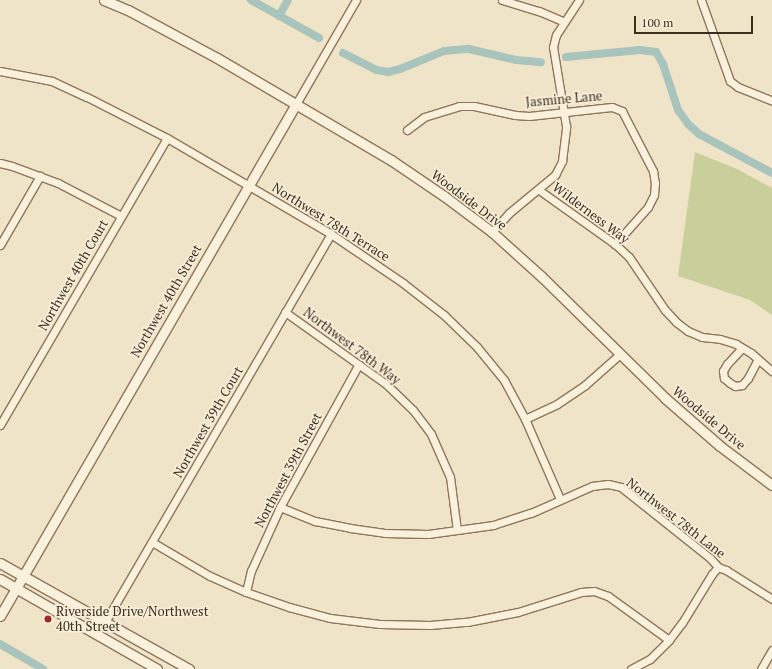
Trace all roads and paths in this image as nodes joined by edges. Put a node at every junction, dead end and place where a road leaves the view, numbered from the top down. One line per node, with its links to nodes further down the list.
1 (104, 0): 9 (street, Woodside Drive)
2 (356, 0): 9 (street, Northwest 40th Street)
3 (502, 0): 6 (street)
4 (579, 0): 6 (street)
5 (701, 0): 8 (street)
6 (563, 21): 10 (street)
7 (0, 71): 12 (street, Northwest 78th Terrace)
8 (772, 100)
9 (296, 104): 15 (street, Northwest 40th Street); 18 (street, Woodside Drive)
10 (564, 112): 11 (street, Jasmine Lane); 16 (street); 20 (street, Jasmine Lane)
11 (407, 130)
12 (167, 138): 15 (street, Northwest 78th Terrace); 17 (street, Northwest 40th Court)
13 (0, 163): 14 (street)
14 (40, 176): 17 (street); 21 (street)
15 (248, 185): 19 (street, Northwest 78th Terrace); 37 (street, Northwest 40th Street)
16 (539, 190): 18 (street); 20 (street, Wilderness Way)
17 (121, 216): 29 (street, Northwest 40th Court)
18 (492, 232): 24 (street, Woodside Drive)
19 (330, 234): 22 (street, Northwest 39th Court); 28 (street, Northwest 78th Terrace)
20 (615, 244): 23 (street, Wilderness Way)
21 (0, 245)
22 (286, 312): 26 (street, Northwest 78th Way); 34 (street, Northwest 39th Court)
23 (742, 348): 25 (street, Wilderness Way); 25 (street)
24 (619, 355): 28 (street); 30 (street, Woodside Drive)
25 (758, 359): 27 (street, Wilderness Way)
26 (359, 364): 32 (street, Northwest 39th Street); 33 (street, Northwest 78th Way)
27 (772, 371)
28 (525, 419): 31 (street, Northwest 78th Terrace)
29 (0, 425)
30 (772, 485)
31 (560, 499): 33 (street, Northwest 78th Lane); 36 (street, Northwest 78th Lane)
32 (280, 507): 33 (street, Northwest 78th Lane); 40 (street, Northwest 39th Street)
33 (457, 530)
34 (152, 542): 40 (street); 43 (street, Northwest 39th Court)
35 (0, 563): 37 (street)
36 (718, 567): 41 (street, Northwest 78th Lane); 44 (street)
37 (23, 576): 39 (street, Northwest 40th Street); 43 (street)
38 (0, 579): 39 (street)
39 (16, 588): 42 (street, Northwest 40th Street); 46 (street)
40 (246, 592): 44 (street)
41 (772, 599)
42 (0, 616)
43 (105, 622): 47 (street)
44 (669, 640): 48 (street)
45 (772, 650): 49 (street)
46 (157, 669)
47 (189, 669)
48 (630, 669)
49 (761, 669)

